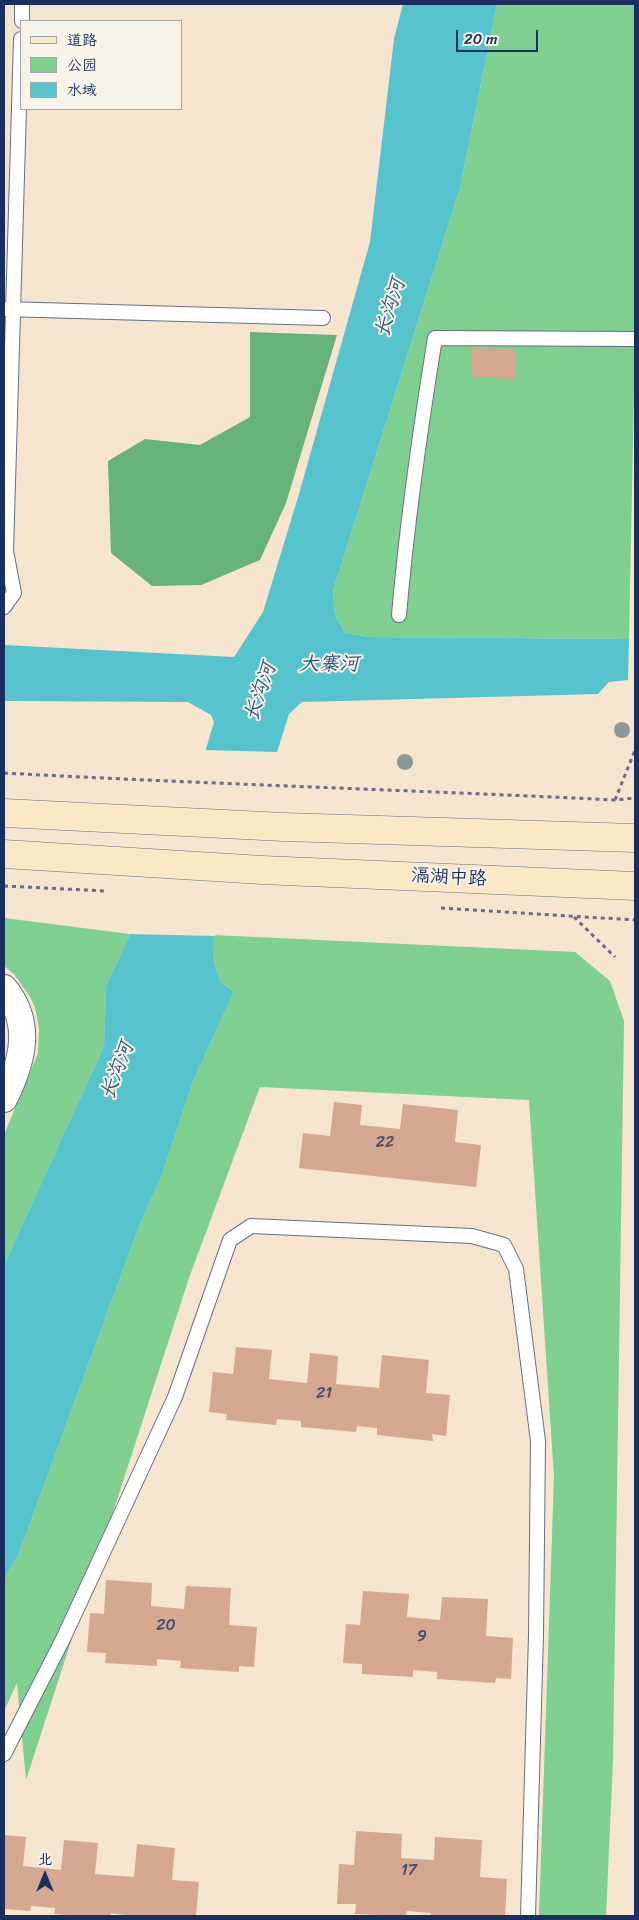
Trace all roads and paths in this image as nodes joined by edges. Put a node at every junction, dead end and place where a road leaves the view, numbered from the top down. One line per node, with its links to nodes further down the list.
1 (22, 4): 2 (lane)
2 (22, 20)
3 (20, 74): 5 (lane)
4 (4, 144): 5 (lane)
5 (18, 145): 6 (lane)
6 (8, 310): 7 (lane); 9 (lane)
7 (323, 318)
8 (635, 339): 10 (lane)
9 (4, 607)
10 (399, 614)
11 (635, 750): 14 (path)
12 (4, 773): 14 (path)
13 (635, 798): 14 (path)
14 (615, 800)
15 (4, 813): 16 (main road)
16 (635, 838)
17 (4, 854): 19 (main road, 滆湖中路)
18 (4, 886): 20 (path)
19 (635, 886)
20 (83, 890)
21 (574, 916): 24 (path)
22 (590, 918): 23 (path)
23 (635, 920)
24 (615, 956)
25 (4, 988): 26 (street)
26 (4, 1099)
27 (4, 1754): 28 (lane)
28 (528, 1916)

